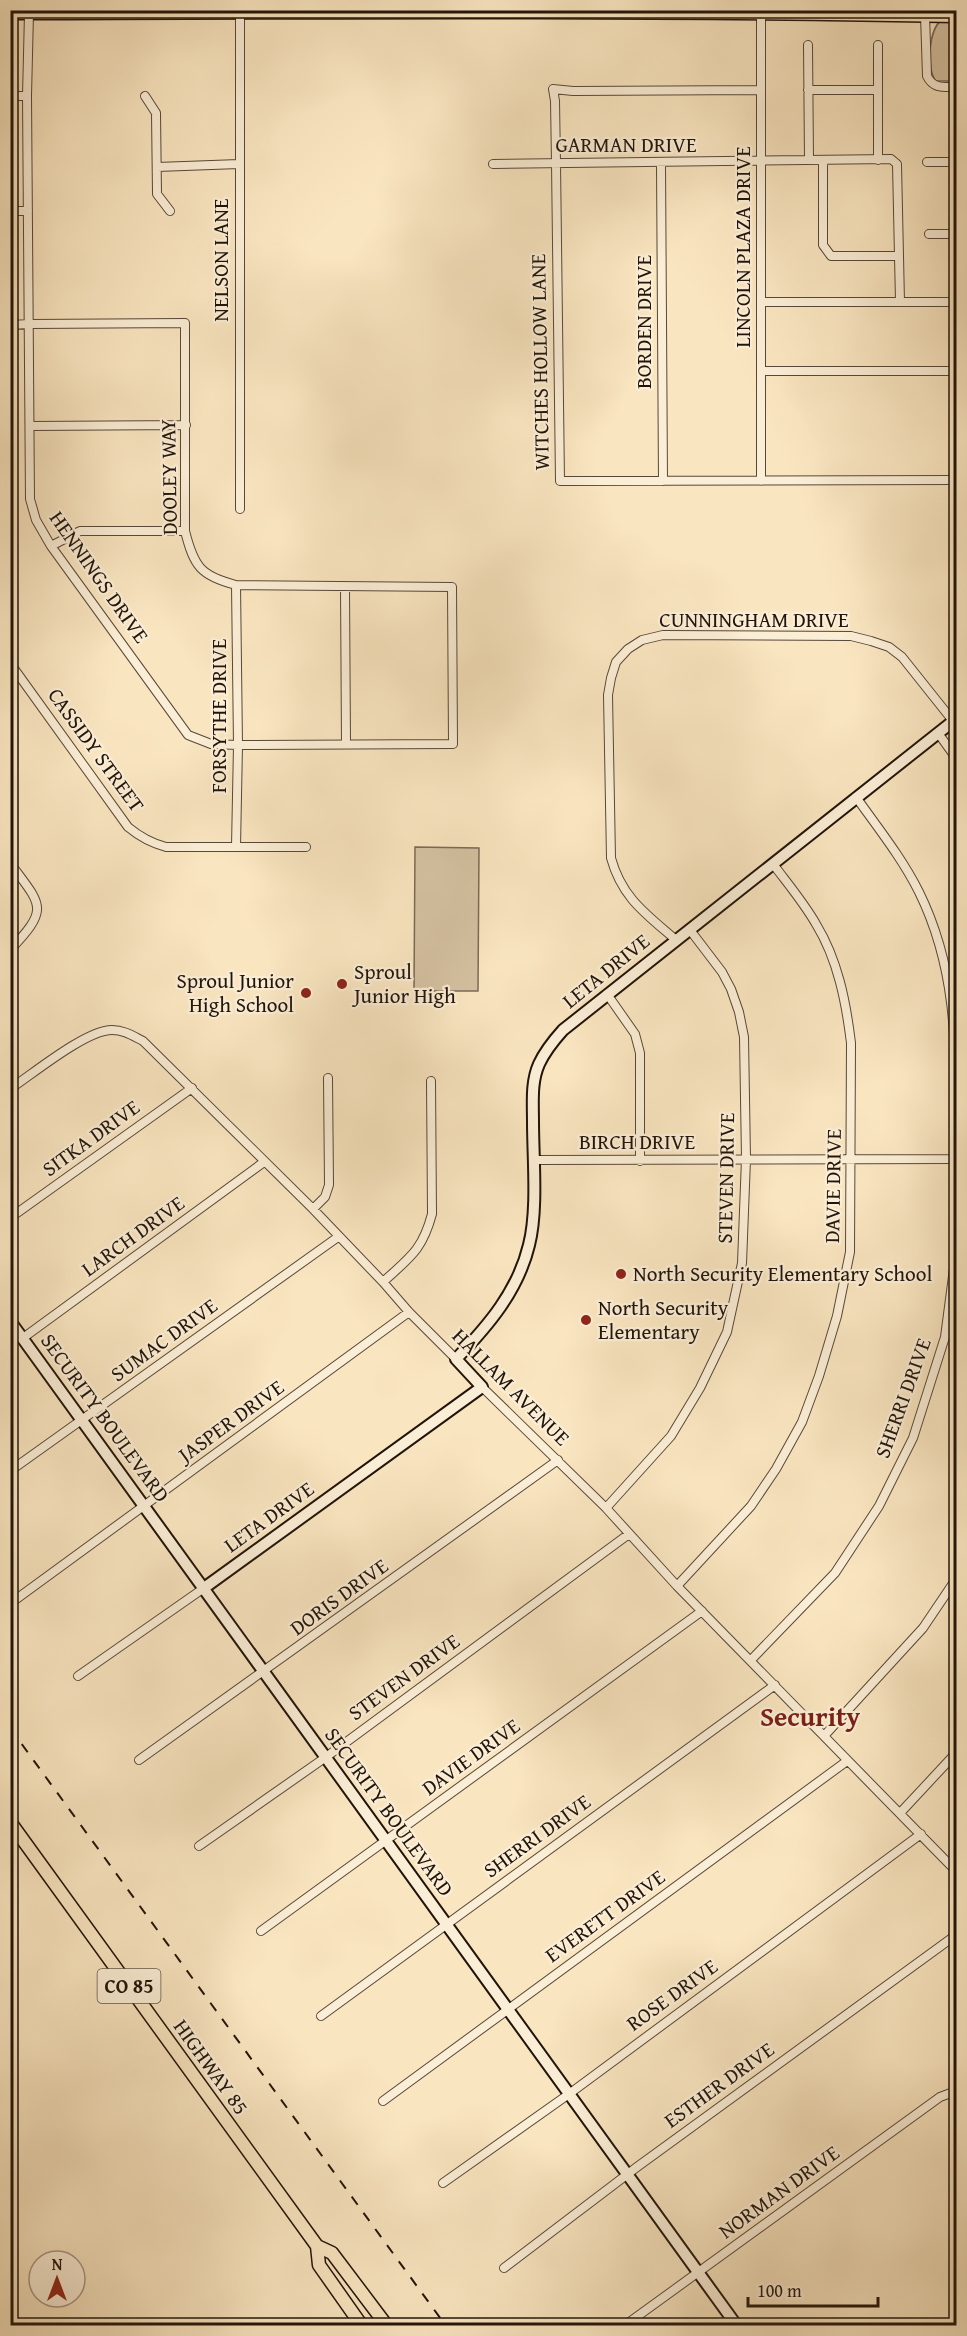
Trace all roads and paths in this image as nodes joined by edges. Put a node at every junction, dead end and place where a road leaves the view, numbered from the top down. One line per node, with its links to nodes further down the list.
1 (240, 11): 2 (main road); 4 (main road); 24 (street, NELSON LANE)
2 (764, 11): 5 (main road); 10 (street, LINCOLN PLAZA DRIVE)
3 (10, 13): 4 (main road)
4 (29, 13): 14 (street, HENNINGS DRIVE)
5 (925, 15): 6 (main road); 9 (street)
6 (957, 15)
7 (808, 45): 11 (street)
8 (878, 45): 12 (street)
9 (957, 87)
10 (760, 90): 19 (street, LINCOLN PLAZA DRIVE); 22 (street, WITCHES HOLLOW LANE)
11 (808, 90): 12 (street); 16 (street)
12 (878, 90): 18 (street)
13 (10, 96): 14 (street)
14 (27, 96): 28 (street, HENNINGS DRIVE)
15 (145, 96): 26 (street)
16 (809, 160): 17 (street, GARMAN DRIVE); 19 (street, GARMAN DRIVE)
17 (823, 160): 18 (street, GARMAN DRIVE); 32 (street)
18 (878, 160): 32 (street, GARMAN DRIVE)
19 (760, 162): 23 (street, GARMAN DRIVE); 33 (street, LINCOLN PLAZA DRIVE)
20 (927, 162): 21 (street)
21 (957, 162)
22 (556, 163): 23 (street, GARMAN DRIVE); 25 (street, GARMAN DRIVE); 43 (street, WITCHES HOLLOW LANE)
23 (661, 163): 43 (street, BORDEN DRIVE)
24 (239, 164): 26 (street); 45 (street, NELSON LANE)
25 (492, 164)
26 (157, 167): 29 (street)
27 (10, 211): 28 (street)
28 (28, 211): 36 (street, HENNINGS DRIVE)
29 (170, 211)
30 (929, 234): 31 (street)
31 (957, 234)
32 (899, 256): 34 (street)
33 (761, 302): 34 (street); 38 (street, LINCOLN PLAZA DRIVE)
34 (900, 302): 35 (street)
35 (957, 302)
36 (29, 324): 37 (street, DOOLEY WAY); 40 (street, DOOLEY WAY); 41 (street, HENNINGS DRIVE)
37 (10, 325)
38 (761, 371): 39 (street); 44 (street, LINCOLN PLAZA DRIVE)
39 (957, 371)
40 (186, 425): 41 (street); 46 (street, DOOLEY WAY)
41 (30, 426): 47 (street, HENNINGS DRIVE)
42 (957, 480): 44 (street, WITCHES HOLLOW LANE)
43 (663, 481): 44 (street, WITCHES HOLLOW LANE)
44 (761, 481)
45 (240, 509)
46 (185, 531): 47 (street); 48 (street, DOOLEY WAY)
47 (51, 546): 55 (street, HENNINGS DRIVE)
48 (236, 585): 49 (street, DOOLEY WAY); 55 (street, FORSYTHE DRIVE)
49 (345, 587): 53 (street); 54 (street, DOOLEY WAY)
50 (10, 663): 58 (street, CASSIDY STREET)
51 (955, 720): 52 (street, LETA DRIVE); 63 (street, CUNNINGHAM DRIVE)
52 (938, 733): 56 (street); 57 (street, LETA DRIVE)
53 (346, 744): 54 (street, HENNINGS DRIVE); 55 (street, HENNINGS DRIVE)
54 (453, 744)
55 (238, 745): 58 (street, FORSYTHE DRIVE)
56 (957, 758)
57 (856, 797): 61 (street, LETA DRIVE); 70 (street)
58 (236, 847): 59 (street, CASSIDY STREET)
59 (306, 847)
60 (10, 863): 64 (street)
61 (773, 864): 62 (street, LETA DRIVE); 72 (street, DAVIE DRIVE)
62 (690, 930): 63 (street, LETA DRIVE); 71 (street, STEVEN DRIVE)
63 (676, 940): 65 (street, LETA DRIVE)
64 (10, 950)
65 (608, 994): 74 (street, LETA DRIVE); 75 (street)
66 (328, 1078): 78 (street)
67 (431, 1081): 81 (street)
68 (192, 1088): 69 (street, HALLAM AVENUE); 76 (street, HALLAM AVENUE); 79 (street, SITKA DRIVE)
69 (10, 1089)
70 (957, 1152)
71 (746, 1159): 72 (street, BIRCH DRIVE); 75 (street, BIRCH DRIVE); 91 (street, STEVEN DRIVE)
72 (852, 1159): 73 (street, BIRCH DRIVE); 94 (street, DAVIE DRIVE)
73 (957, 1159)
74 (533, 1160): 75 (street, BIRCH DRIVE); 85 (street, LETA DRIVE)
75 (640, 1161)
76 (264, 1162): 78 (street, HALLAM AVENUE); 84 (street, LARCH DRIVE)
77 (957, 1170): 98 (street, SHERRI DRIVE)
78 (313, 1209): 80 (street, HALLAM AVENUE)
79 (10, 1218)
80 (338, 1237): 81 (street, HALLAM AVENUE); 87 (street, SUMAC DRIVE)
81 (383, 1282): 82 (street, HALLAM AVENUE)
82 (409, 1312): 85 (street, HALLAM AVENUE); 90 (street, JASPER DRIVE)
83 (10, 1321): 84 (street, SECURITY BOULEVARD)
84 (23, 1338): 87 (street, SECURITY BOULEVARD)
85 (456, 1359): 86 (street, HALLAM AVENUE)
86 (482, 1387): 88 (street, HALLAM AVENUE); 95 (street, LETA DRIVE)
87 (83, 1421): 89 (street, SUMAC DRIVE); 90 (street, SECURITY BOULEVARD)
88 (558, 1461): 91 (street, HALLAM AVENUE); 99 (street, DORIS DRIVE)
89 (10, 1471)
90 (144, 1506): 95 (street, SECURITY BOULEVARD); 96 (street, JASPER DRIVE)
91 (606, 1508): 92 (street, HALLAM AVENUE)
92 (629, 1534): 94 (street, HALLAM AVENUE); 104 (street, STEVEN DRIVE)
93 (957, 1579): 102 (street)
94 (677, 1586): 97 (street, HALLAM AVENUE)
95 (204, 1588): 99 (street, SECURITY BOULEVARD); 100 (street, LETA DRIVE)
96 (15, 1600)
97 (702, 1611): 98 (street, HALLAM AVENUE); 110 (street, DAVIE DRIVE)
98 (751, 1660): 101 (street, HALLAM AVENUE)
99 (265, 1672): 104 (street, SECURITY BOULEVARD); 105 (street, DORIS DRIVE)
100 (78, 1676)
101 (775, 1685): 102 (street, HALLAM AVENUE); 113 (street, SHERRI DRIVE)
102 (824, 1736): 106 (street, HALLAM AVENUE)
103 (957, 1753): 107 (street)
104 (326, 1757): 110 (street, SECURITY BOULEVARD); 111 (street, STEVEN DRIVE)
105 (140, 1760)
106 (847, 1761): 107 (street, HALLAM AVENUE); 116 (street, EVERETT DRIVE)
107 (901, 1812): 109 (street, HALLAM AVENUE)
108 (10, 1822): 123 (main road, HIGHWAY 85 / CO 85)
109 (921, 1834): 112 (street, HALLAM AVENUE); 119 (street, ROSE DRIVE)
110 (386, 1841): 113 (street, SECURITY BOULEVARD); 114 (street, DAVIE DRIVE)
111 (199, 1846)
112 (957, 1871)
113 (447, 1924): 116 (street, SECURITY BOULEVARD); 117 (street, SHERRI DRIVE)
114 (261, 1931)
115 (957, 1935): 121 (street, ESTHER DRIVE)
116 (508, 2009): 119 (street, SECURITY BOULEVARD); 120 (street, EVERETT DRIVE)
117 (321, 2016)
118 (957, 2091): 125 (street, NORMAN DRIVE)
119 (569, 2094): 121 (street, SECURITY BOULEVARD); 122 (street, ROSE DRIVE)
120 (383, 2100)
121 (627, 2174): 124 (street, ESTHER DRIVE); 125 (street, SECURITY BOULEVARD)
122 (443, 2183)
123 (317, 2246): 126 (main road, HIGHWAY 85 / CO 85); 127 (main road, HIGHWAY 85 / CO 85)
124 (504, 2268)
125 (698, 2272): 128 (street, NORMAN DRIVE); 129 (street, SECURITY BOULEVARD)
126 (362, 2325)
127 (387, 2325)
128 (624, 2325)
129 (737, 2325)

